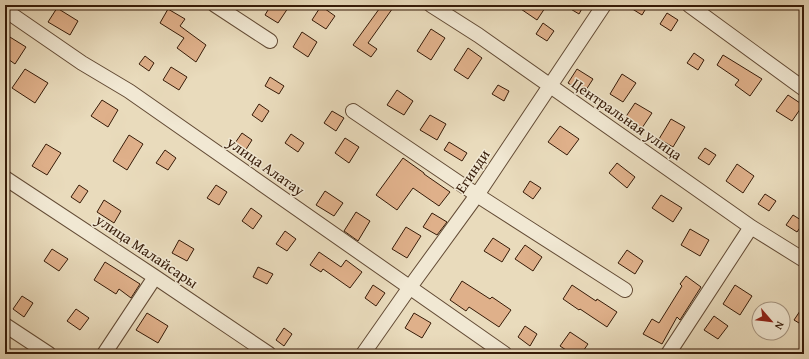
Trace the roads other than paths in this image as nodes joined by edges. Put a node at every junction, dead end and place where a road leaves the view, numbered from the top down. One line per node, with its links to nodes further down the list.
1 (215, 5): 6 (street)
2 (431, 5): 7 (street, Центральная улица)
3 (604, 5): 7 (street, Егинди)
4 (689, 5): 8 (street)
5 (5, 10): 15 (street, улица Алатау)
6 (270, 41)
7 (550, 85): 11 (street, Егинди); 12 (street, Центральная улица)
8 (804, 89)
9 (353, 111): 11 (street)
10 (5, 178): 14 (street, улица Малайсары)
11 (477, 195): 15 (street, Егинди); 16 (street)
12 (751, 227): 13 (street, Центральная улица); 23 (street)
13 (804, 260)
14 (155, 277): 19 (street); 20 (street, улица Малайсары)
15 (410, 287): 21 (street, Егинди); 22 (street, улица Алатау)
16 (625, 290)
17 (5, 325): 18 (street)
18 (49, 354)
19 (104, 354)
20 (269, 354)
21 (363, 354)
22 (505, 354)
23 (668, 354)

